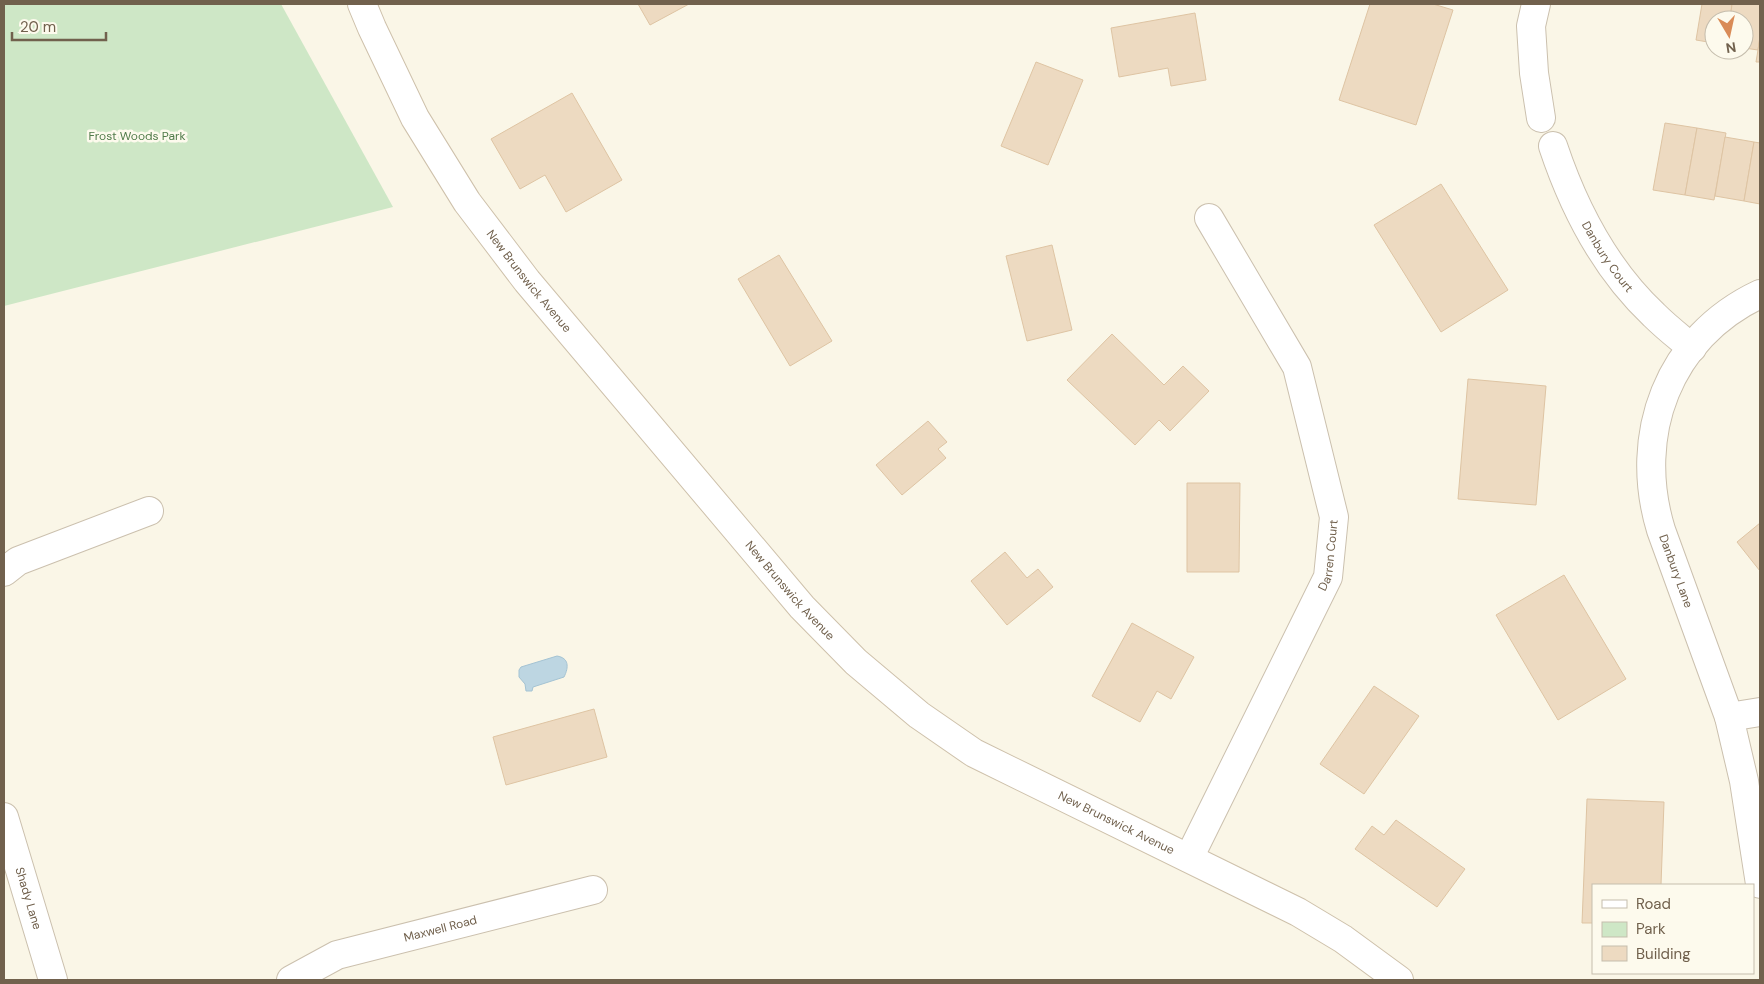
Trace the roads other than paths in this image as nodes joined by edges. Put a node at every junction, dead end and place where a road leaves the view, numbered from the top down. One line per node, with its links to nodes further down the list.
1 (362, 4): 13 (street, New Brunswick Avenue)
2 (1536, 4): 3 (street)
3 (1542, 118)
4 (1553, 146): 7 (street, Danbury Court)
5 (1209, 218): 13 (street, Darren Court)
6 (1760, 294): 7 (street, Danbury Lane)
7 (1692, 348): 11 (street, Danbury Lane)
8 (149, 511): 9 (street)
9 (4, 572)
10 (1760, 712): 11 (street)
11 (1729, 717): 14 (street, Danbury Lane)
12 (4, 817): 16 (street, Shady Lane)
13 (1189, 858): 18 (street, New Brunswick Avenue)
14 (1760, 884)
15 (593, 890): 17 (street, Maxwell Road)
16 (53, 980)
17 (291, 980)
18 (1399, 980)

